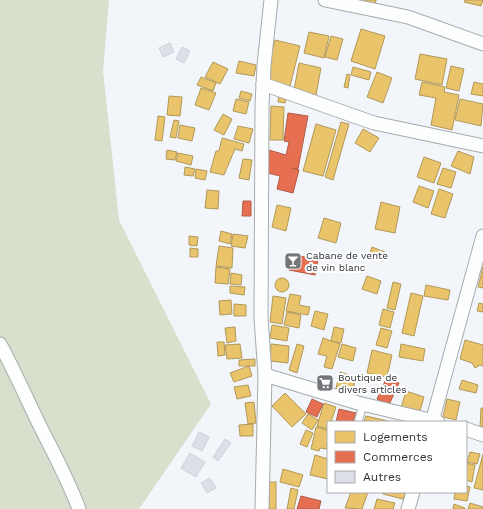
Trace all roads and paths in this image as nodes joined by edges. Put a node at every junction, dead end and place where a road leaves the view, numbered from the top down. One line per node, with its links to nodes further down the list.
1 (271, 0): 4 (street)
2 (325, 0): 3 (street)
3 (483, 44)
4 (263, 84): 5 (street); 8 (street)
5 (483, 146)
6 (483, 236): 12 (street)
7 (0, 344): 16 (street)
8 (265, 375): 9 (street); 17 (street)
9 (363, 405): 10 (lane); 11 (street)
10 (358, 421)
11 (430, 421)
12 (434, 421)
13 (467, 430): 14 (street)
14 (483, 435)
15 (413, 493): 18 (street)
16 (79, 509)
17 (262, 509)
18 (408, 509)

